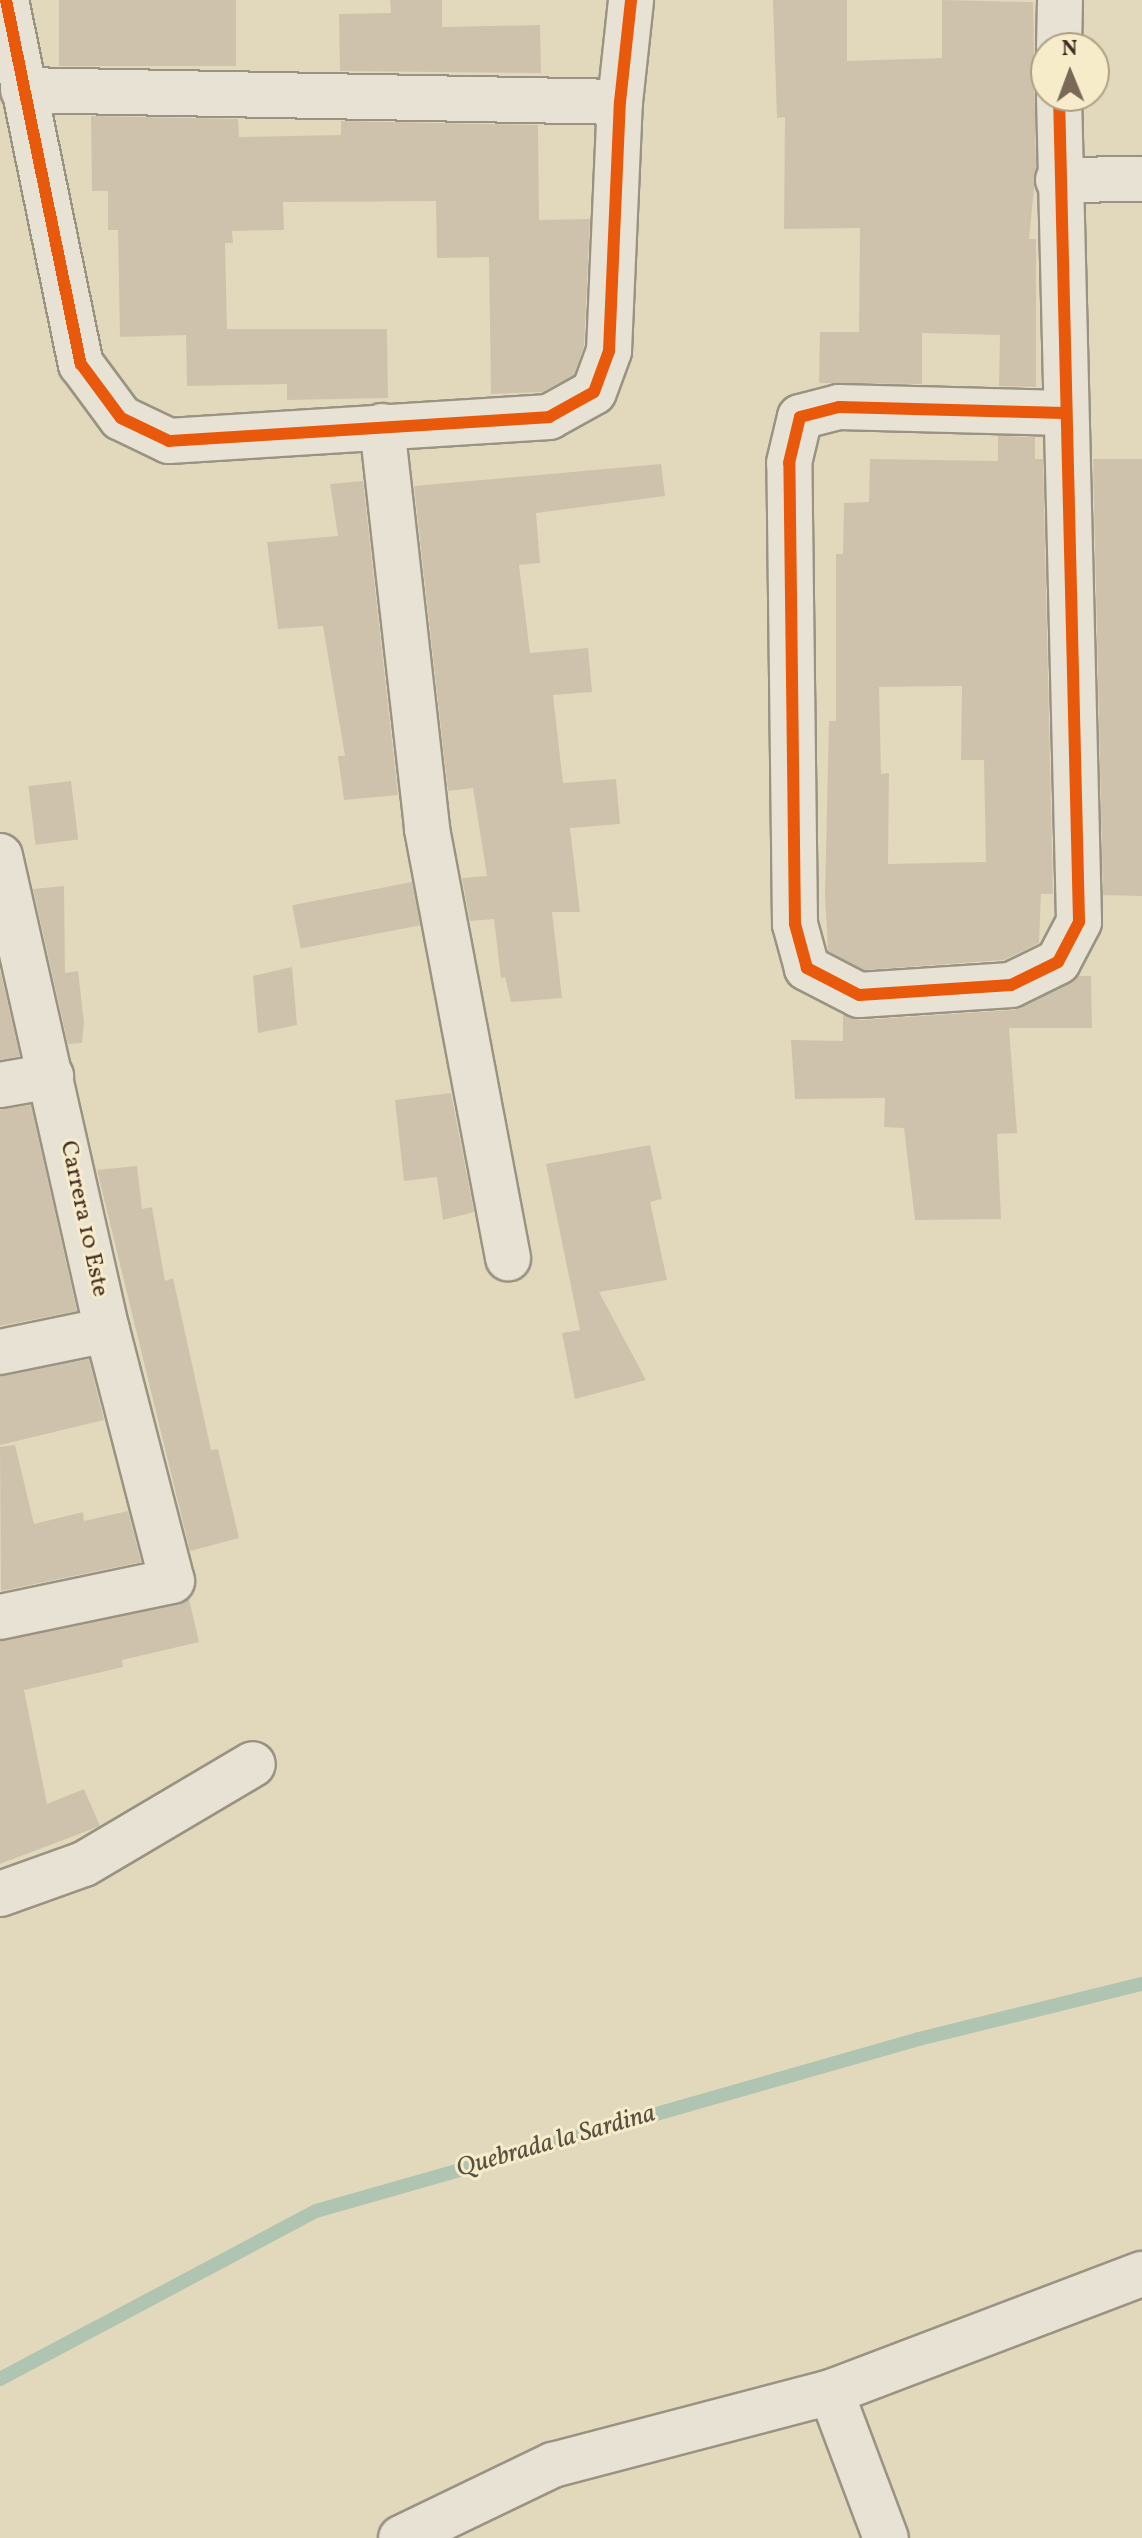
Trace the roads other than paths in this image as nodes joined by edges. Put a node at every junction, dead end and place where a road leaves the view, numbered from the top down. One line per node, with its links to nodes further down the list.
1 (6, 0): 5 (street)
2 (631, 0): 6 (street)
3 (1060, 0): 4 (street)
4 (1059, 32)
5 (23, 90): 6 (street); 11 (street)
6 (620, 102): 11 (street)
7 (1059, 112): 9 (street)
8 (1142, 179): 9 (street)
9 (1058, 180): 10 (street)
10 (1064, 413): 10 (street)
11 (382, 426): 15 (street)
12 (0, 856): 13 (street, Carrera 10 Este)
13 (51, 1076): 14 (street); 16 (street, Carrera 10 Este)
14 (0, 1085)
15 (508, 1258)
16 (107, 1330): 17 (street); 18 (street, Carrera 10 Este)
17 (0, 1352)
18 (0, 1617)
19 (253, 1764): 20 (street)
20 (0, 1894)
21 (1142, 2274): 22 (street)
22 (831, 2392): 23 (street); 24 (street)
23 (401, 2538)
24 (886, 2538)

